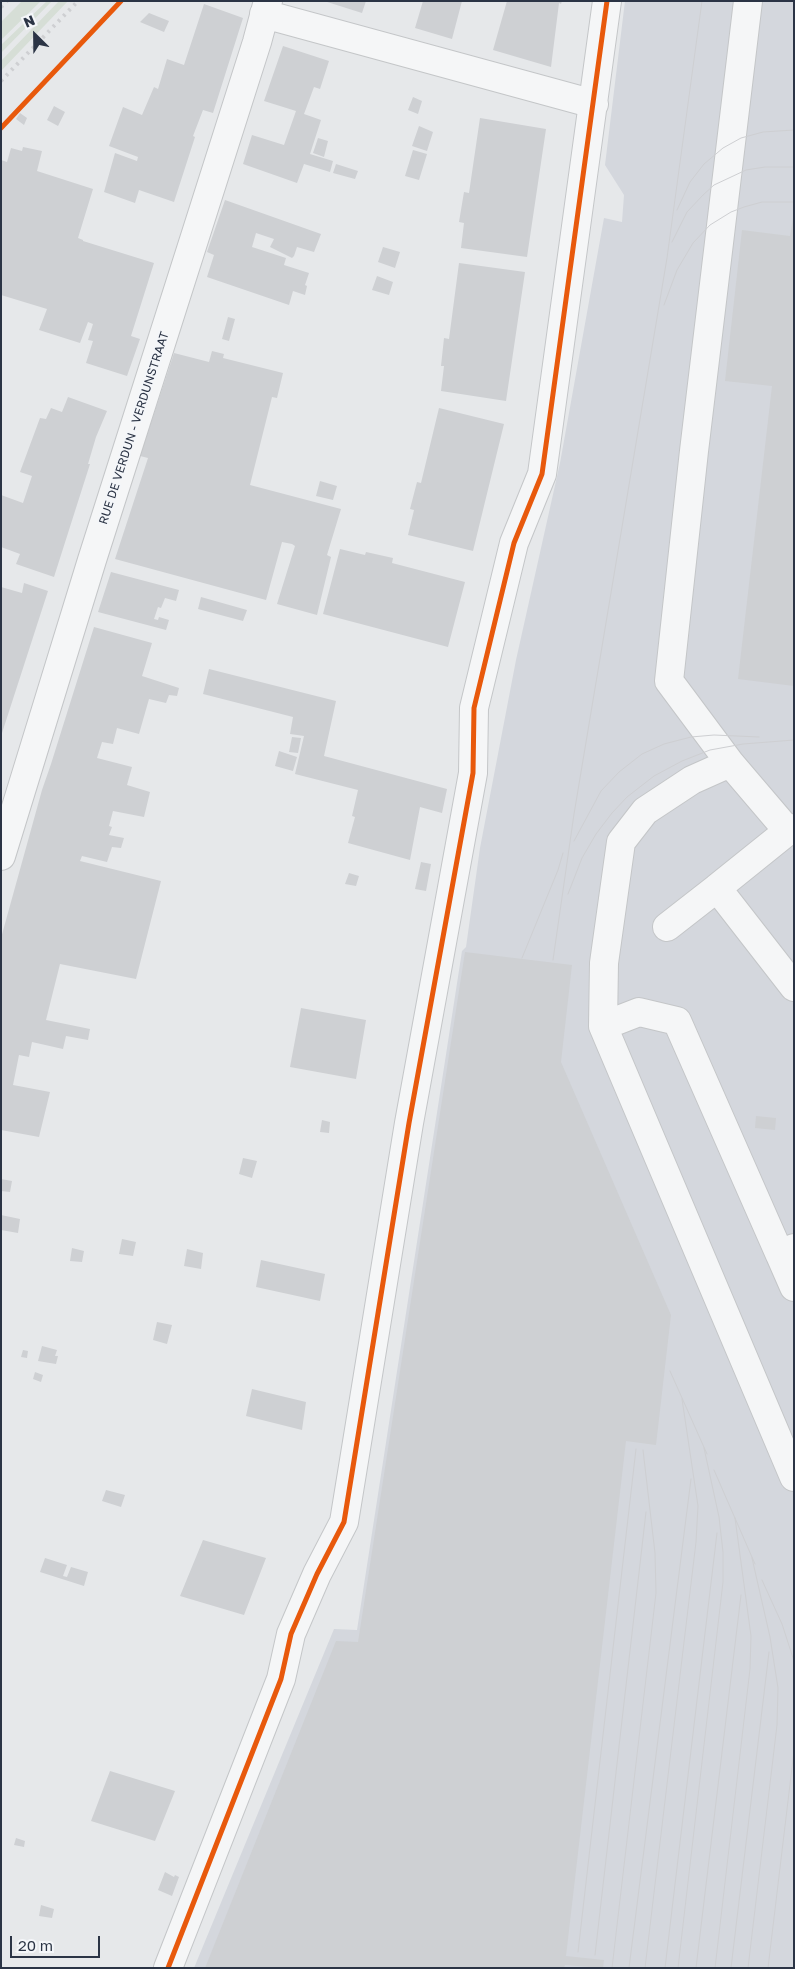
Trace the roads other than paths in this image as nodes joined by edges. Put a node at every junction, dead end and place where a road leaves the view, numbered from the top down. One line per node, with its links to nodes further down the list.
1 (607, 1): 4 (street)
2 (748, 1): 5 (street)
3 (266, 8): 4 (street); 7 (street, RUE DE VERDUN - VERDUNSTRAAT)
4 (594, 104): 15 (street)
5 (730, 763): 6 (street); 11 (street)
6 (791, 829): 8 (street)
7 (1, 856)
8 (718, 888): 9 (street); 10 (street)
9 (667, 927)
10 (794, 987)
11 (603, 1026): 12 (street); 14 (street)
12 (787, 1252): 13 (street)
13 (794, 1287)
14 (794, 1477)
15 (168, 1968)

